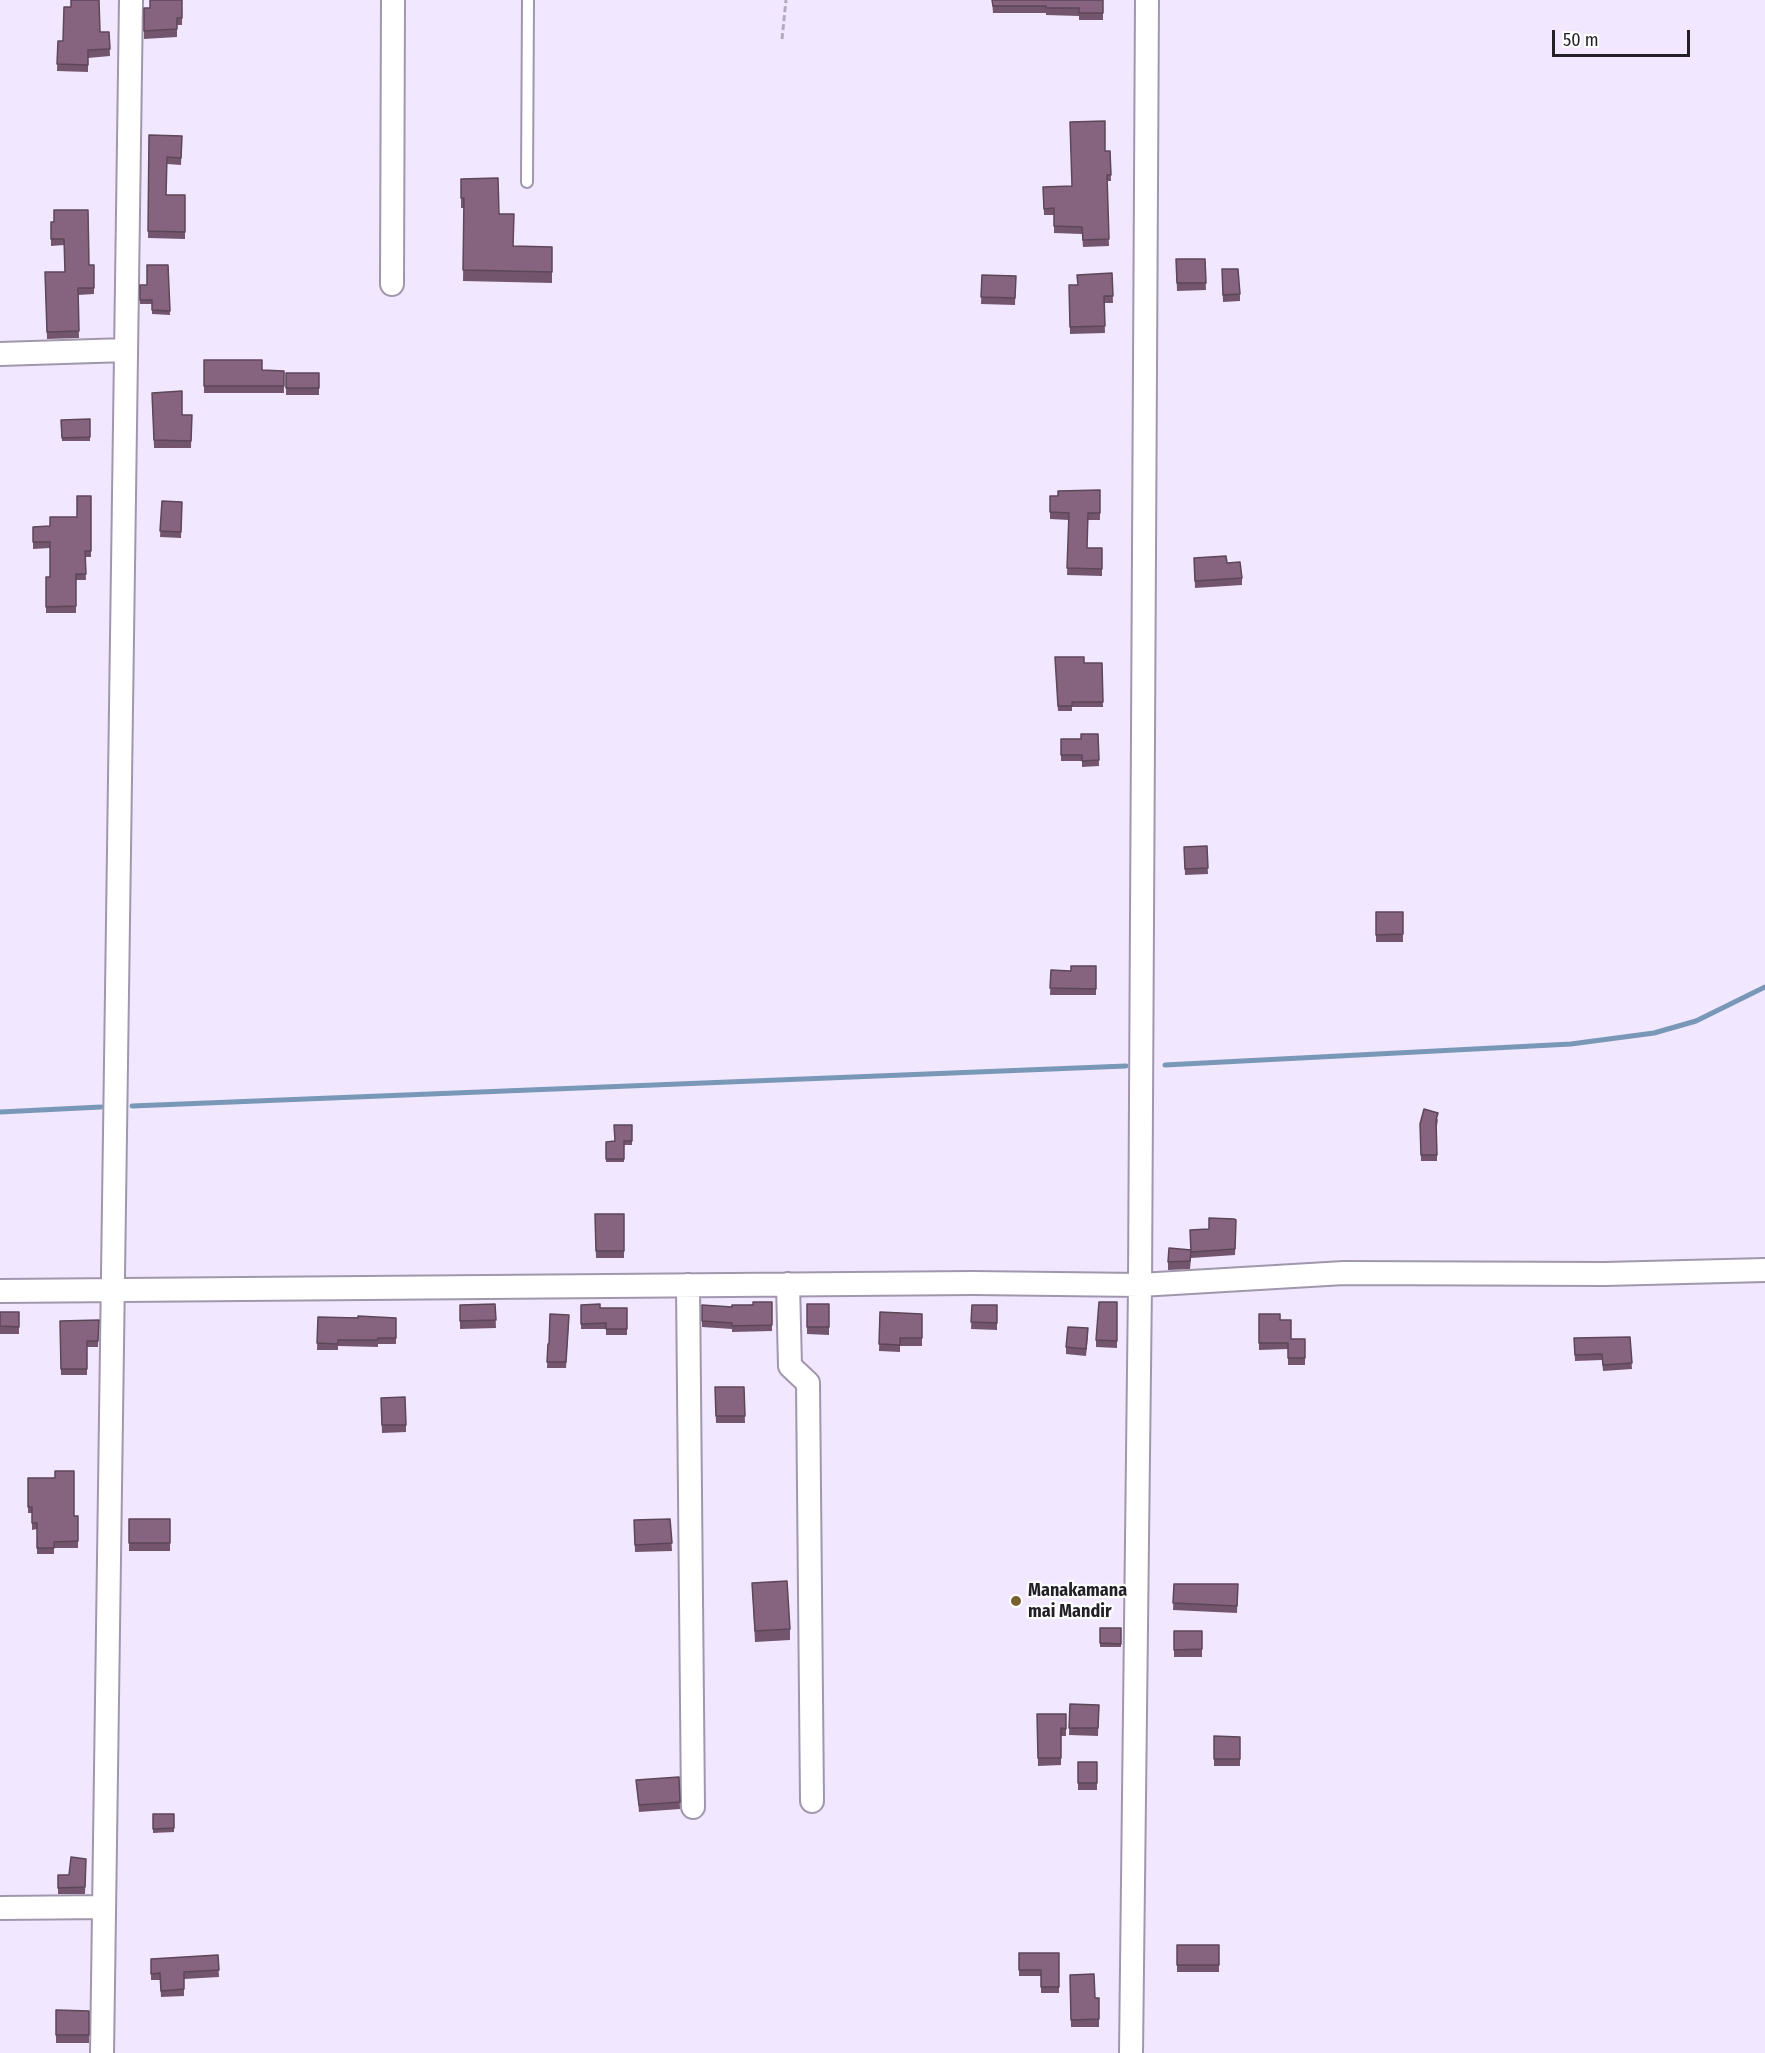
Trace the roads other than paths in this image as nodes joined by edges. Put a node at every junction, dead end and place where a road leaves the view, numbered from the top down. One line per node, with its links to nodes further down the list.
1 (131, 0): 7 (street)
2 (393, 0): 6 (street)
3 (528, 0): 5 (lane)
4 (1148, 0): 12 (street)
5 (526, 182)
6 (392, 284)
7 (126, 350): 8 (street); 14 (street)
8 (0, 354)
9 (1765, 1270): 12 (street)
10 (788, 1284): 11 (street); 12 (street); 15 (street)
11 (688, 1285): 14 (street); 16 (street)
12 (1140, 1285): 20 (street)
13 (0, 1291): 14 (street)
14 (114, 1291): 17 (street)
15 (812, 1801)
16 (693, 1807)
17 (105, 1907): 18 (street); 19 (street)
18 (0, 1908)
19 (102, 2053)
20 (1131, 2053)

